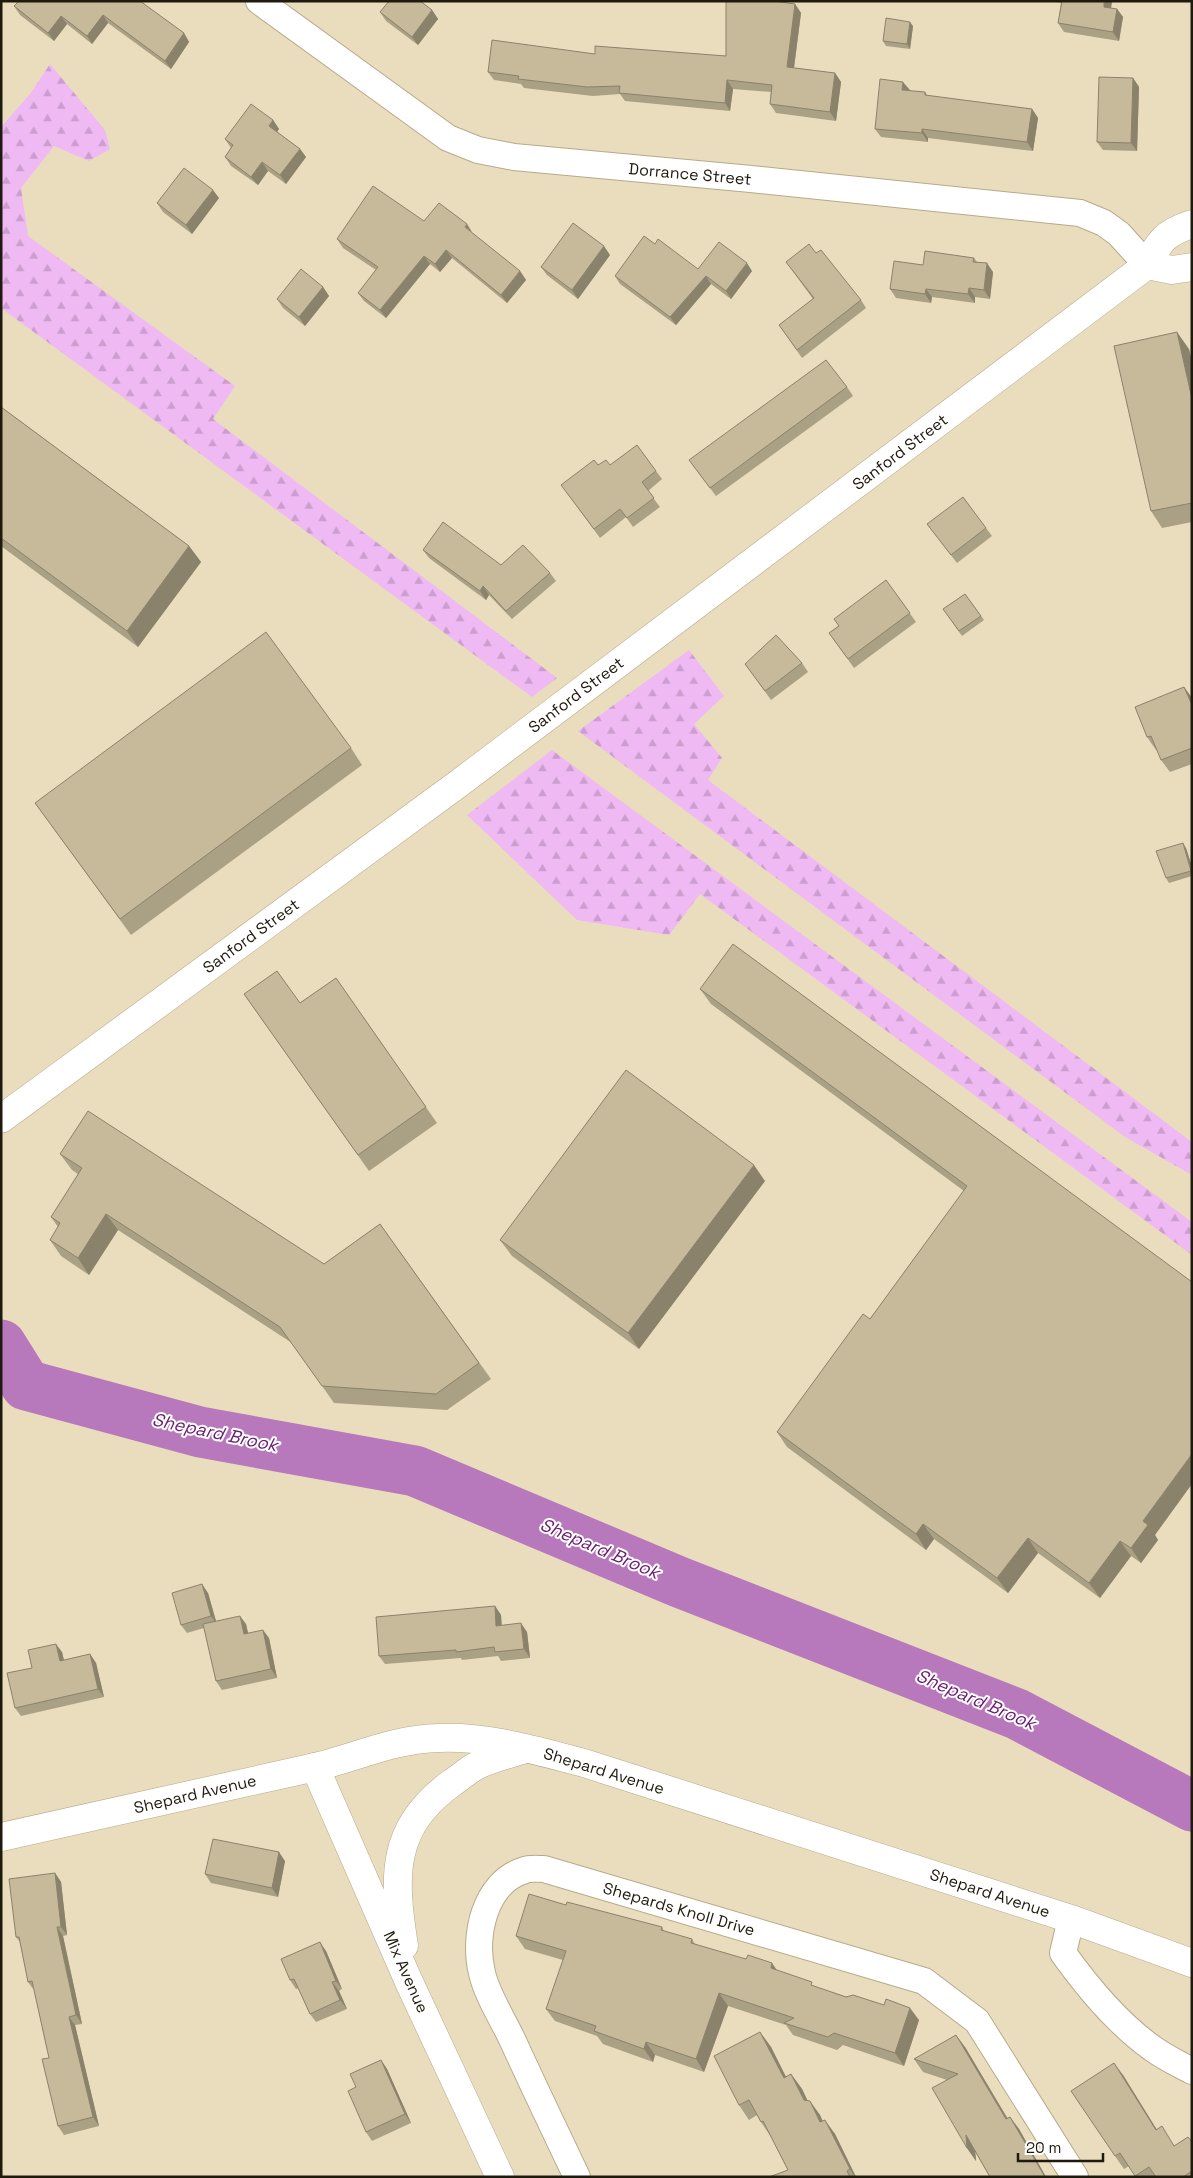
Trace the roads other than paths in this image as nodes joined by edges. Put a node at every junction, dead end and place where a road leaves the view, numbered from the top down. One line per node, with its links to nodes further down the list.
1 (259, 1): 3 (street, Dorrance Street)
2 (1192, 224): 3 (street, Sanford Street)
3 (1147, 265): 4 (street); 5 (street, Sanford Street)
4 (1192, 267)
5 (1, 1119)
6 (527, 1748): 7 (street, Shepard Avenue); 9 (street, Shepard Avenue); 11 (street)
7 (314, 1767): 8 (street, Shepard Avenue); 11 (street, Mix Avenue)
8 (1, 1836)
9 (1071, 1919): 10 (street, Shepard Avenue); 12 (street)
10 (1192, 1963)
11 (409, 1982): 13 (street, Mix Avenue)
12 (1192, 2071)
13 (500, 2177)
14 (577, 2177): 15 (street, Shepards Knoll Drive)
15 (1075, 2177)

